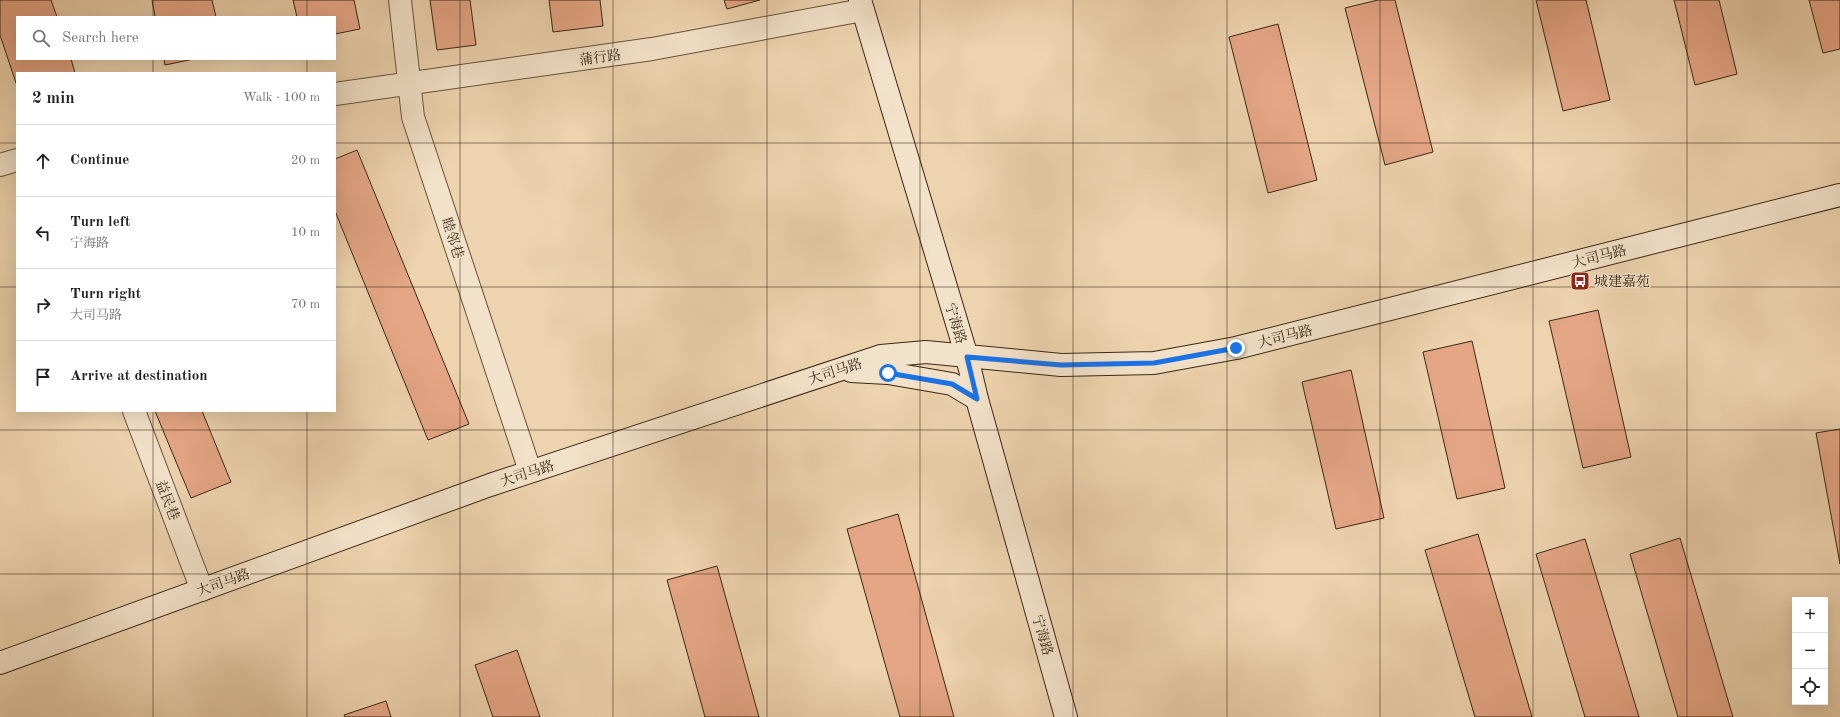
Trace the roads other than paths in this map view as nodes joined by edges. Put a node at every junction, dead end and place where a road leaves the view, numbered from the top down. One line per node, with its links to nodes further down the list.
1 (400, 0): 3 (street, 睦邻巷)
2 (861, 5): 3 (street, 蒲行路); 8 (street, 宁海路)
3 (410, 83): 4 (street, 蒲行路); 12 (street, 睦邻巷)
4 (336, 94)
5 (16, 160): 6 (street)
6 (0, 165)
7 (1840, 194): 8 (street, 大司马路)
8 (967, 357): 9 (street, 大司马路); 10 (street, 宁海路)
9 (836, 370): 10 (street); 12 (street, 大司马路)
10 (977, 399): 15 (street, 宁海路)
11 (134, 412): 13 (street, 益民巷)
12 (530, 472): 13 (street, 大司马路)
13 (202, 590): 14 (street, 大司马路)
14 (0, 663)
15 (1066, 717)

